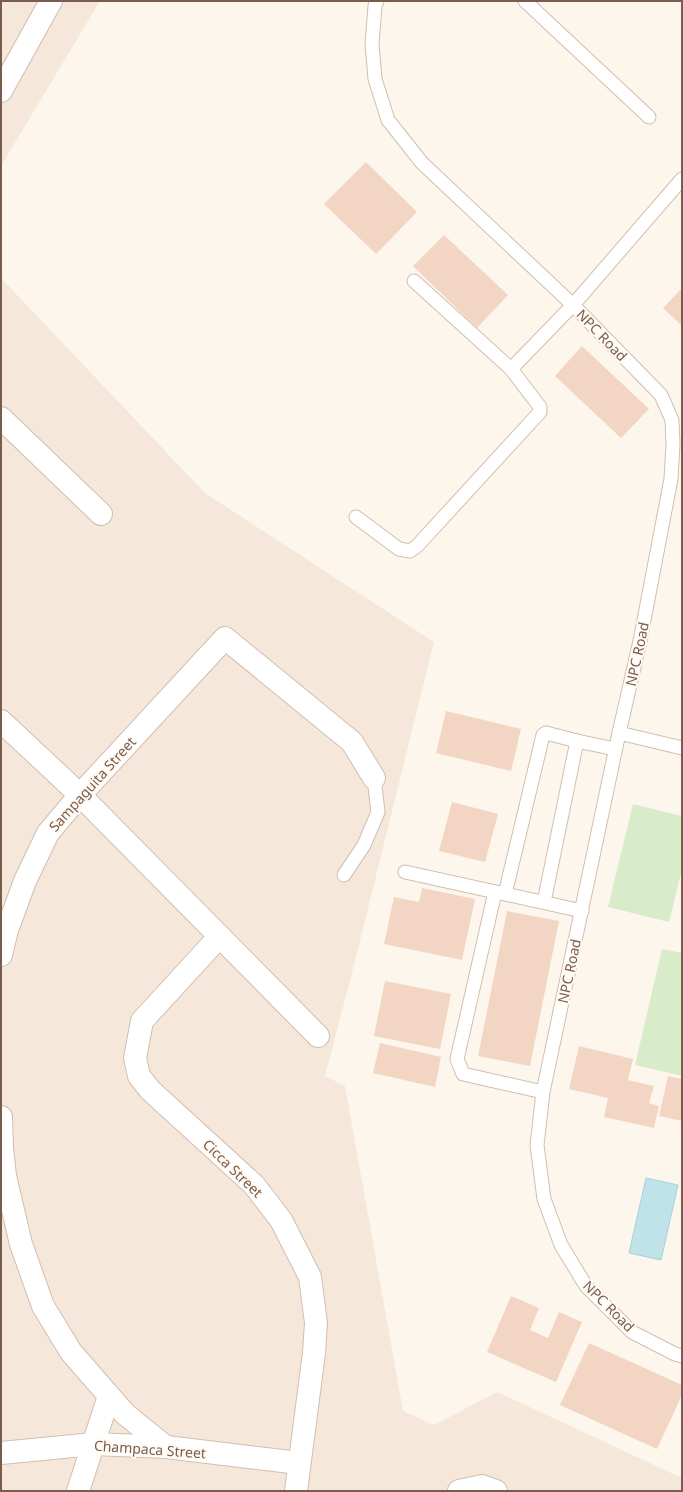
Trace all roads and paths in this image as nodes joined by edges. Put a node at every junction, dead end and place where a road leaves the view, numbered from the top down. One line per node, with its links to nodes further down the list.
1 (51, 1): 4 (street)
2 (377, 1): 8 (lane, NPC Road)
3 (525, 1): 5 (lane)
4 (1, 91)
5 (648, 117)
6 (682, 179): 8 (lane)
7 (414, 281): 9 (lane)
8 (573, 305): 9 (lane); 14 (lane, NPC Road)
9 (511, 369): 12 (lane)
10 (1, 418): 11 (street)
11 (101, 514)
12 (356, 517)
13 (1, 721): 19 (street)
14 (619, 732): 16 (lane); 17 (lane, NPC Road)
15 (577, 741): 17 (lane); 22 (lane); 23 (lane)
16 (682, 748)
17 (615, 749): 24 (lane, NPC Road)
18 (374, 778): 19 (street, Sampaguita Street); 21 (lane)
19 (80, 795): 25 (street); 26 (street, Sampaguita Street)
20 (405, 872): 22 (lane)
21 (344, 875)
22 (500, 893): 23 (lane); 28 (lane)
23 (544, 902): 24 (lane)
24 (582, 910): 28 (lane, NPC Road)
25 (219, 937): 27 (street); 36 (street, Cicca Street)
26 (1, 955)
27 (318, 1036)
28 (543, 1092): 31 (lane, NPC Road)
29 (1, 1117): 30 (street)
30 (3, 1176): 32 (street)
31 (682, 1356)
32 (110, 1396): 33 (street); 34 (street)
33 (94, 1444): 34 (street, Champaca Street); 35 (street, Champaca Street); 37 (street)
34 (166, 1448): 36 (street, Champaca Street)
35 (1, 1453)
36 (300, 1463): 38 (street, Cicca Street)
37 (78, 1491)
38 (296, 1491)
39 (459, 1491): 40 (street)
40 (496, 1491)

